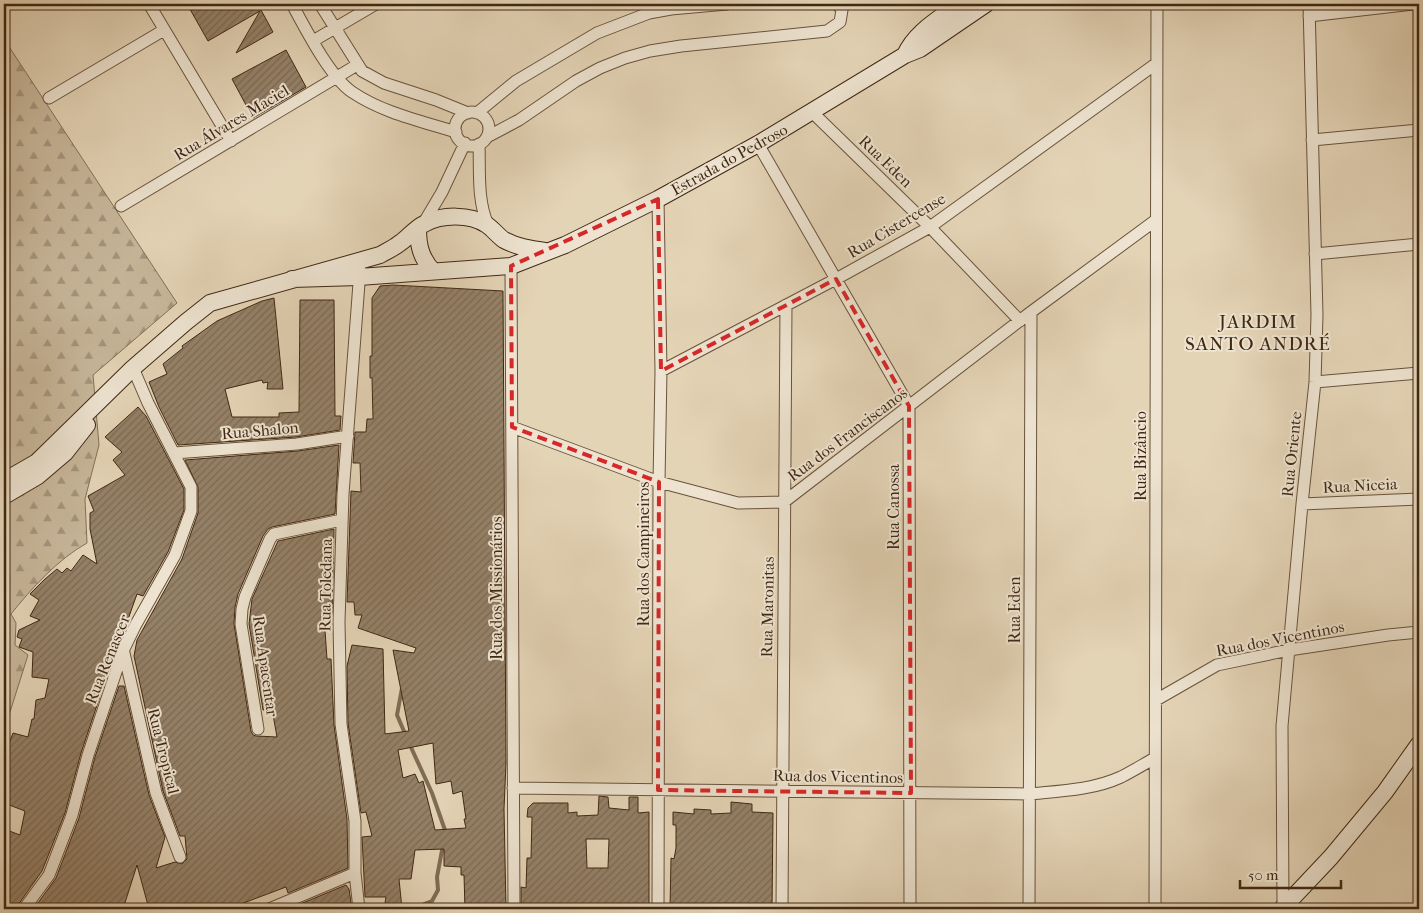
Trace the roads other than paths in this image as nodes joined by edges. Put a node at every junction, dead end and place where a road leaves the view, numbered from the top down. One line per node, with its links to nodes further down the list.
1 (149, 4): 14 (street)
2 (292, 4): 15 (street)
3 (320, 4): 13 (street)
4 (376, 4): 13 (street)
5 (727, 4): 22 (street)
6 (837, 4): 25 (street)
7 (959, 4): 16 (main road, Estrada do Pedroso)
8 (986, 4): 16 (main road, Estrada do Pedroso)
9 (1157, 4): 17 (street, Rua Bizâncio)
10 (1309, 4): 12 (street, Rua Oriente)
11 (1413, 4): 12 (street)
12 (1309, 16): 26 (street, Rua Oriente)
13 (335, 28): 15 (street); 18 (street)
14 (164, 30): 20 (street); 27 (street)
15 (313, 40): 19 (street)
16 (905, 55): 21 (main road, Estrada do Pedroso)
17 (1157, 63): 32 (street, Rua Bizâncio); 34 (street, Rua Cistercense)
18 (357, 65): 19 (street, Rua Álvares Maciel); 22 (street)
19 (337, 77): 24 (street); 27 (street, Rua Álvares Maciel)
20 (49, 98)
21 (812, 112): 29 (main road, Estrada do Pedroso); 34 (street, Rua Eden)
22 (472, 113): 24 (street); 25 (street)
23 (1419, 130): 26 (street)
24 (456, 132): 28 (street)
25 (483, 140): 28 (street); 35 (street)
26 (1312, 140): 38 (street, Rua Oriente)
27 (231, 141): 31 (street, Rua Álvares Maciel)
28 (465, 144): 33 (street)
29 (758, 144): 30 (main road, Estrada do Pedroso); 42 (street, Rua Canossa)
30 (658, 198): 37 (main road, Estrada do Pedroso); 47 (street, Rua dos Campineiros)
31 (121, 206)
32 (1156, 220): 44 (street, Rua dos Franciscanos); 64 (street, Rua Bizâncio)
33 (421, 226): 35 (main road, Estrada do Pedroso); 40 (main road, Estrada do Pedroso); 41 (main road)
34 (930, 227): 42 (street, Rua Cistercense); 45 (street, Rua Eden)
35 (492, 230): 37 (main road, Estrada do Pedroso); 39 (main road)
36 (1419, 244): 38 (street)
37 (547, 251): 39 (main road, Estrada do Pedroso)
38 (1315, 254): 49 (street, Rua Oriente)
39 (511, 266): 41 (main road, Estrada do Pedroso); 51 (street, Rua dos Missionários)
40 (361, 269): 41 (main road, Estrada do Pedroso); 46 (main road, Estrada do Pedroso); 52 (street, Rua Toledana)
41 (433, 272)
42 (836, 279): 43 (street, Rua Cistercense); 50 (street, Rua Canossa)
43 (786, 305): 47 (street, Rua Cistercense); 58 (street, Rua Maronitas)
44 (1031, 312): 45 (street, Rua dos Franciscanos); 72 (street, Rua Eden)
45 (1020, 321): 50 (street, Rua dos Franciscanos)
46 (133, 368): 53 (street, Rua Renascer); 54 (main road, Estrada do Pedroso); 56 (main road, Estrada do Pedroso)
47 (661, 370): 55 (street, Rua dos Campineiros)
48 (1419, 373): 49 (street)
49 (1315, 382): 59 (street, Rua Oriente)
50 (909, 406): 58 (street, Rua dos Franciscanos); 71 (street, Rua Canossa)
51 (512, 427): 55 (street, Rua dos Franciscanos); 68 (street, Rua dos Missionários)
52 (348, 436): 53 (street, Rua Shalon); 60 (street, Rua Toledana)
53 (174, 454): 63 (street, Rua Renascer)
54 (4, 481)
55 (659, 482): 58 (street, Rua dos Franciscanos); 69 (street, Rua dos Campineiros)
56 (4, 496)
57 (1419, 499): 59 (street, Rua Niceia)
58 (784, 502): 70 (street, Rua Maronitas)
59 (1302, 504): 62 (street, Rua Oriente)
60 (342, 520): 65 (street, Rua Apacentar); 74 (street, Rua Toledana)
61 (1419, 632): 62 (street, Rua dos Vicentinos)
62 (1289, 650): 64 (street, Rua dos Vicentinos); 75 (street, Rua Oriente)
63 (124, 651): 73 (street, Rua Tropical); 76 (street, Rua Renascer)
64 (1156, 700): 67 (street, Rua Bizâncio)
65 (258, 729)
66 (1419, 744): 75 (main road)
67 (1155, 758): 72 (street, Rua dos Vicentinos); 84 (street, Rua Bizâncio)
68 (513, 788): 69 (street, Rua dos Vicentinos); 79 (street, Rua dos Missionários)
69 (658, 790): 70 (street, Rua dos Vicentinos); 80 (street, Rua dos Campineiros)
70 (782, 791): 71 (street, Rua dos Vicentinos); 81 (street, Rua Maronitas)
71 (910, 793): 72 (street, Rua dos Vicentinos); 82 (street, Rua Canossa)
72 (1030, 794): 83 (street, Rua Eden)
73 (180, 857)
74 (355, 873): 77 (street); 78 (street, Rua Toledana)
75 (1282, 908)
76 (24, 909)
77 (269, 909)
78 (359, 909)
79 (514, 909)
80 (658, 909)
81 (782, 909)
82 (910, 909)
83 (1029, 909)
84 (1155, 909)

